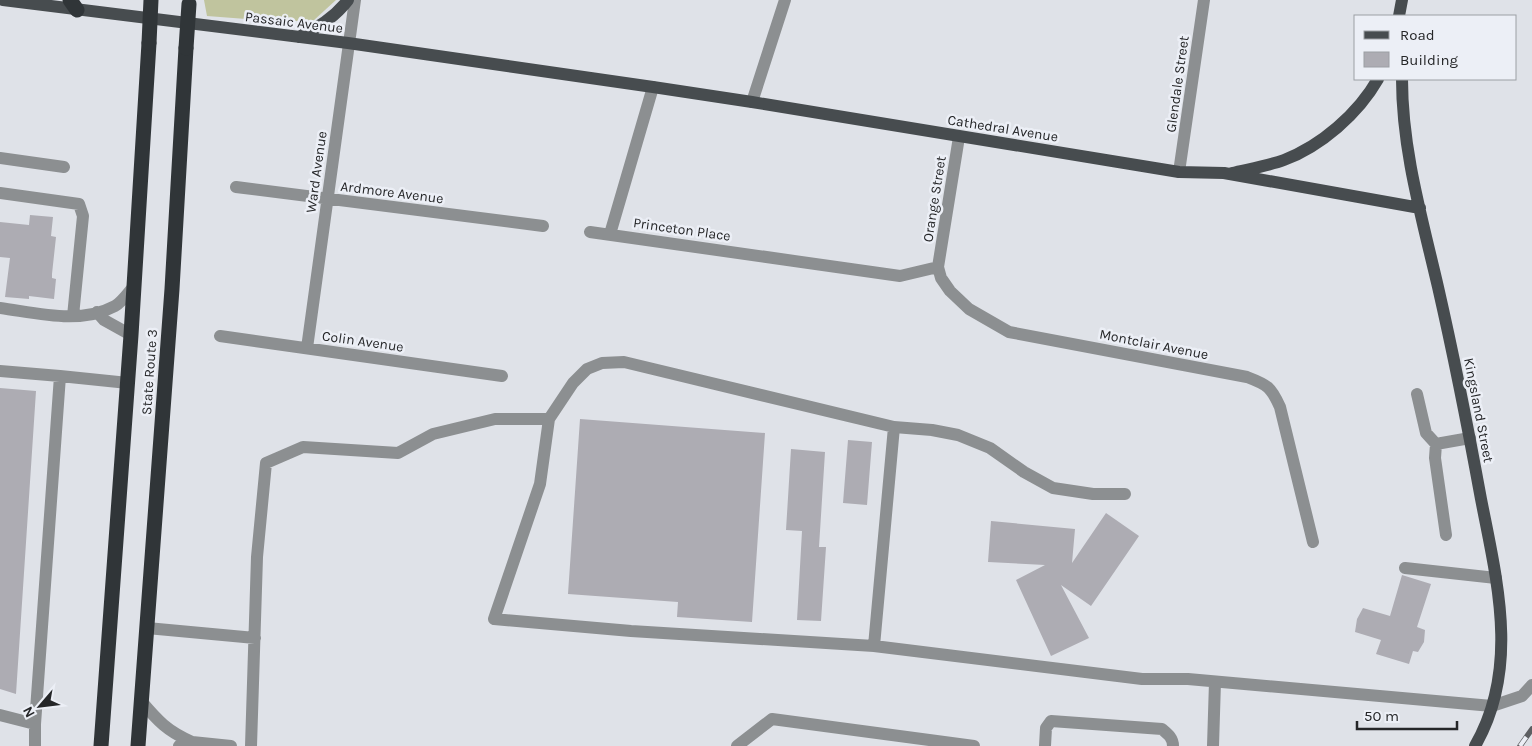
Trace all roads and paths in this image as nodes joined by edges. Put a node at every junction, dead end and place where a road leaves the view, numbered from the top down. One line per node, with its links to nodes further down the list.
1 (2, 0): 9 (main road, Passaic Avenue)
2 (151, 0): 31 (highway, State Route 3, bridge)
3 (348, 0): 11 (main road)
4 (355, 0): 12 (street, Ward Avenue)
5 (785, 0): 17 (street)
6 (1204, 0): 21 (street, Glendale Street)
7 (1403, 0): 10 (main road)
8 (189, 1): 52 (highway, State Route 3, bridge)
9 (69, 6): 11 (main road, Passaic Avenue)
10 (1401, 15)
11 (297, 38): 12 (main road, Passaic Avenue)
12 (348, 43): 13 (main road, Passaic Avenue); 25 (street, Ward Avenue)
13 (582, 77): 16 (main road, Cathedral Avenue)
14 (1377, 80): 22 (main road)
15 (1402, 80): 26 (main road, Kingsland Street)
16 (653, 87): 17 (main road, Cathedral Avenue); 29 (street, Princeton Place)
17 (752, 102): 18 (main road, Cathedral Avenue)
18 (959, 137): 21 (main road, Cathedral Avenue); 30 (street, Orange Street)
19 (0, 158): 20 (street)
20 (64, 167)
21 (1179, 172): 22 (main road, Cathedral Avenue)
22 (1224, 173): 26 (main road, Cathedral Avenue)
23 (236, 187): 25 (street, Ardmore Avenue)
24 (0, 193): 34 (street)
25 (327, 199): 27 (street, Ardmore Avenue); 37 (street, Ward Avenue)
26 (1420, 208): 45 (main road, Kingsland Street)
27 (543, 226)
28 (590, 232): 29 (street)
29 (610, 234): 30 (street, Princeton Place)
30 (938, 267): 49 (street, Montclair Avenue)
31 (134, 286): 33 (street); 35 (highway, State Route 3)
32 (0, 308): 34 (street)
33 (97, 312): 34 (street); 35 (street)
34 (73, 316)
35 (131, 335): 41 (highway, State Route 3)
36 (220, 336): 37 (street, Colin Avenue)
37 (307, 348): 40 (street, Colin Avenue)
38 (0, 371): 39 (street)
39 (60, 376): 41 (street); 60 (street)
40 (502, 376)
41 (128, 383): 63 (highway, State Route 3)
42 (1418, 394): 46 (street)
43 (549, 419): 44 (street); 53 (street); 54 (street)
44 (894, 427): 47 (street); 54 (street)
45 (1470, 438): 46 (street); 51 (main road, Kingsland Street)
46 (1436, 444): 48 (street)
47 (1125, 494)
48 (1446, 536)
49 (1313, 542)
50 (1405, 568): 51 (street)
51 (1496, 578): 58 (main road, Kingsland Street)
52 (147, 628): 53 (street); 57 (highway, State Route 3)
53 (255, 638): 67 (street)
54 (874, 646): 55 (street)
55 (1215, 682): 58 (street); 72 (street)
56 (1532, 685): 58 (street)
57 (141, 701): 61 (street); 64 (highway, State Route 3)
58 (1492, 706): 73 (main road, Kingsland Street)
59 (0, 715): 60 (street)
60 (35, 724): 62 (street)
61 (192, 742): 65 (street); 66 (street)
62 (35, 746)
63 (101, 746)
64 (138, 746)
65 (179, 746)
66 (231, 746)
67 (251, 746)
68 (737, 746): 69 (street)
69 (974, 746)
70 (1045, 746): 71 (street)
71 (1173, 746)
72 (1213, 746)
73 (1475, 746)

